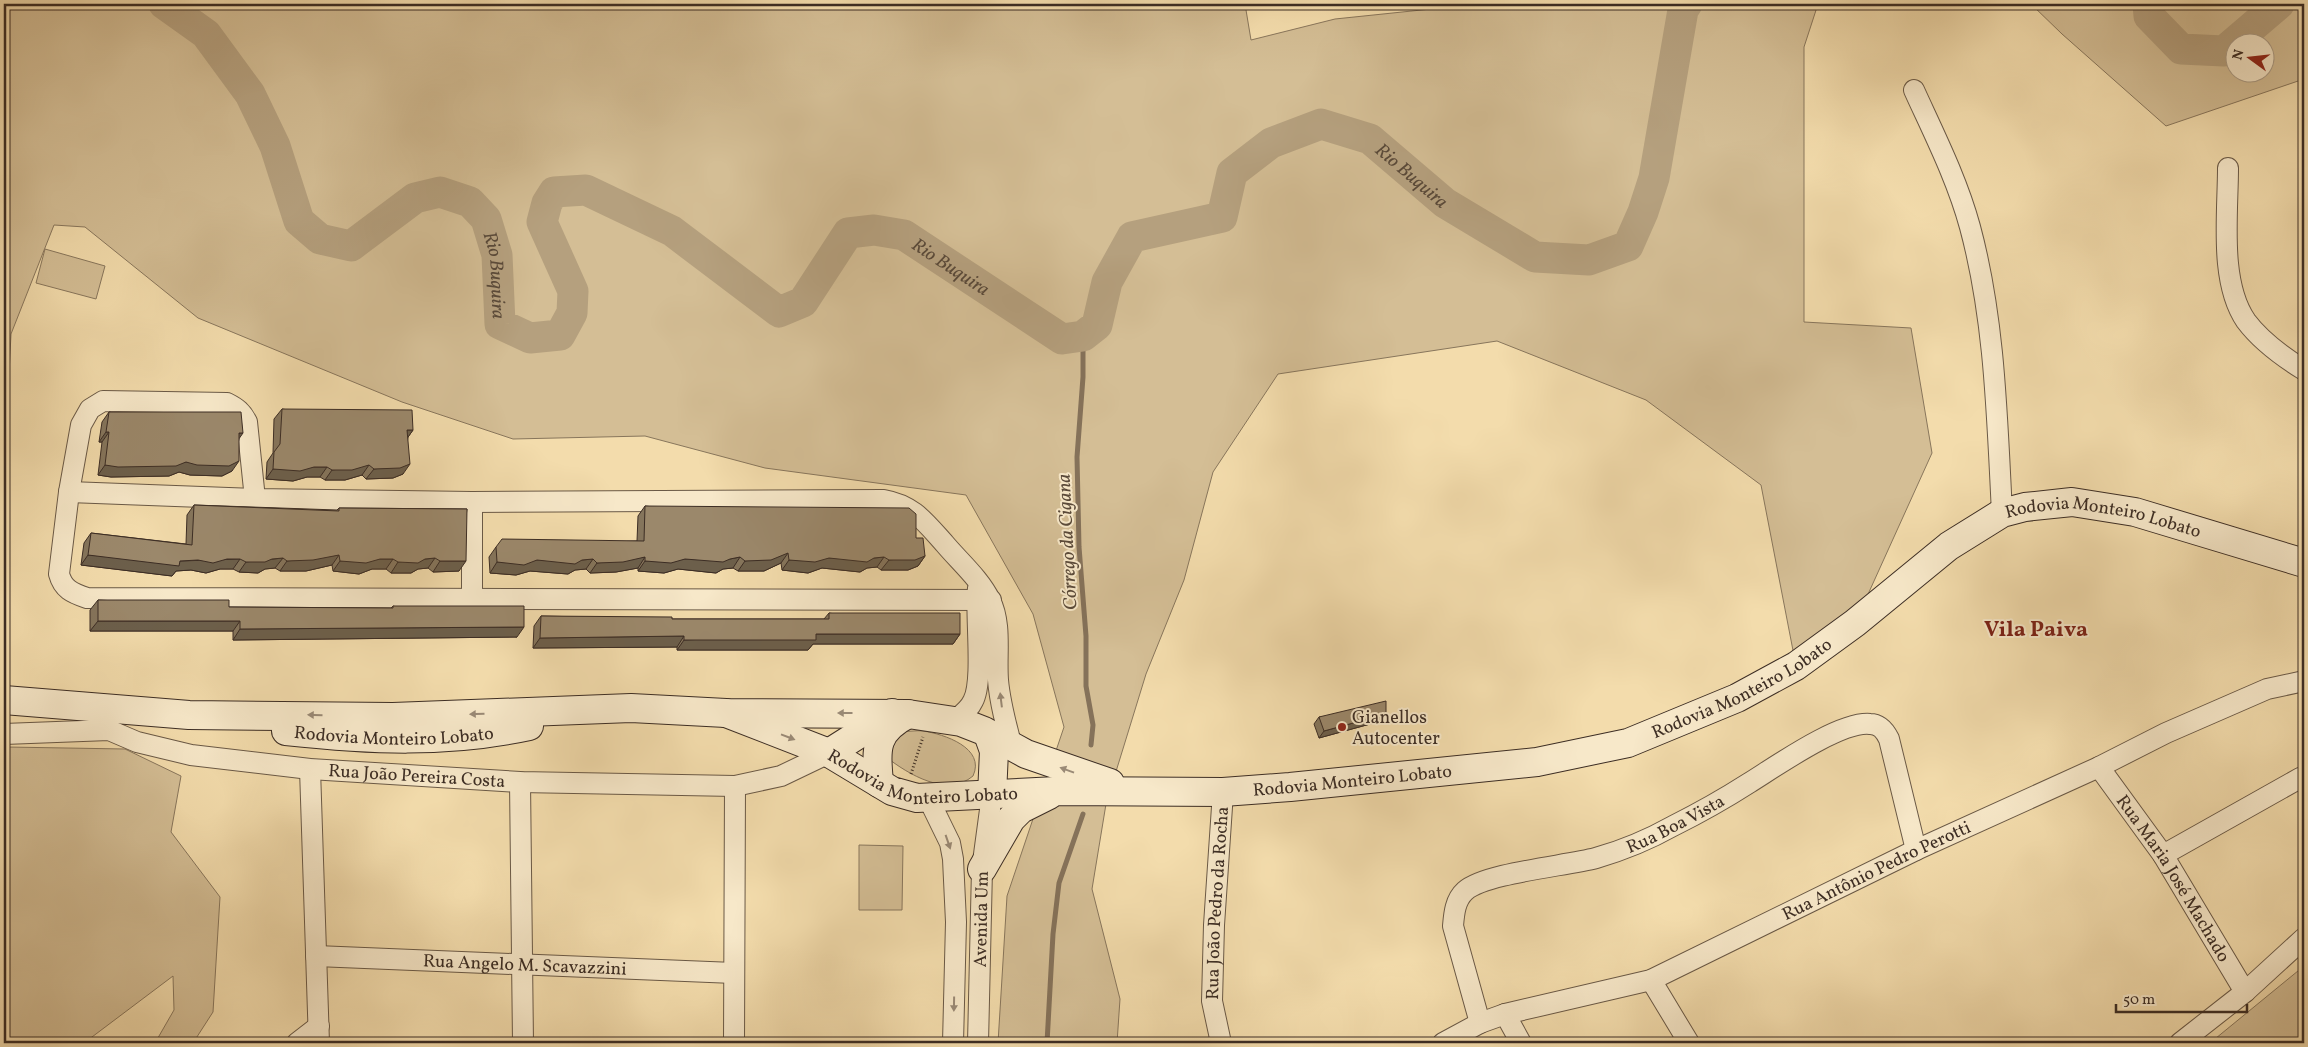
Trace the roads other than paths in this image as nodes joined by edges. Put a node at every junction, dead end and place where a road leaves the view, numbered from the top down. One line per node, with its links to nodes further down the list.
1 (1914, 90): 7 (street)
2 (2228, 168): 3 (street)
3 (2304, 370)
4 (69, 492): 5 (street); 5 (street); 10 (street)
5 (255, 499): 6 (street)
6 (472, 502): 9 (street); 10 (street)
7 (2002, 513): 8 (main road, Rodovia Monteiro Lobato); 28 (main road, Rodovia Monteiro Lobato)
8 (2304, 563)
9 (982, 594): 10 (street); 14 (street); 18 (street, one-way to 9)
10 (472, 599)
11 (2304, 680): 20 (street, Rua Antônio Pedro Perotti)
12 (4, 700): 15 (main road, Rodovia Monteiro Lobato)
13 (726, 713): 14 (main road, Rodovia Monteiro Lobato, one-way to 13); 15 (main road, Rodovia Monteiro Lobato); 19 (main road, Rodovia Monteiro Lobato, one-way to 19)
14 (921, 716): 17 (main road, Rodovia Monteiro Lobato); 19 (main road); 24 (main road)
15 (109, 719): 16 (street, Rua João Pereira Costa); 21 (street, Rua João Pereira Costa)
16 (4, 734)
17 (988, 734): 18 (main road, Rodovia Monteiro Lobato); 29 (main road)
18 (1012, 747): 26 (main road, Rodovia Monteiro Lobato, one-way to 18)
19 (829, 753): 24 (main road, Rodovia Monteiro Lobato); 25 (street, Rua João Pereira Costa)
20 (2099, 767): 31 (street, Rua Antônio Pedro Perotti); 32 (street, Rua Maria José Machado)
21 (310, 769): 23 (street, Rua João Pereira Costa); 35 (street)
22 (2300, 778): 32 (street)
23 (520, 782): 25 (street, Rua João Pereira Costa); 36 (street)
24 (879, 784): 30 (main road, Rodovia Monteiro Lobato)
25 (735, 786): 37 (street)
26 (1130, 790): 27 (main road, Rodovia Monteiro Lobato); 28 (main road, Rodovia Monteiro Lobato)
27 (1057, 792): 29 (main road, Rodovia Monteiro Lobato); 33 (main road)
28 (1223, 792): 48 (street, Rua João Pedro da Rocha)
29 (992, 795): 30 (main road, Rodovia Monteiro Lobato); 33 (street, Avenida Um)
30 (916, 797): 46 (street, one-way to 46)
31 (1916, 850): 38 (street, Rua Antônio Pedro Perotti); 41 (street, Rua Boa Vista)
32 (2164, 855): 39 (street, Rua Maria José Machado)
33 (982, 869): 47 (street, Avenida Um)
34 (2304, 938): 39 (street)
35 (316, 956): 36 (street, Rua Angelo M. Scavazzini); 42 (street)
36 (522, 963): 37 (street, Rua Angelo M. Scavazzini); 44 (street)
37 (734, 973): 45 (street)
38 (1651, 980): 40 (street, Rua Antônio Pedro Perotti); 51 (street)
39 (2245, 992): 52 (street)
40 (1505, 1014): 41 (street, Rua Antônio Pedro Perotti); 50 (street)
41 (1480, 1023): 49 (street, Rua Antônio Pedro Perotti)
42 (319, 1034): 43 (street)
43 (297, 1043)
44 (523, 1043)
45 (734, 1043)
46 (953, 1043)
47 (978, 1043)
48 (1220, 1043)
49 (1443, 1043)
50 (1521, 1043)
51 (1689, 1043)
52 (2180, 1043)

